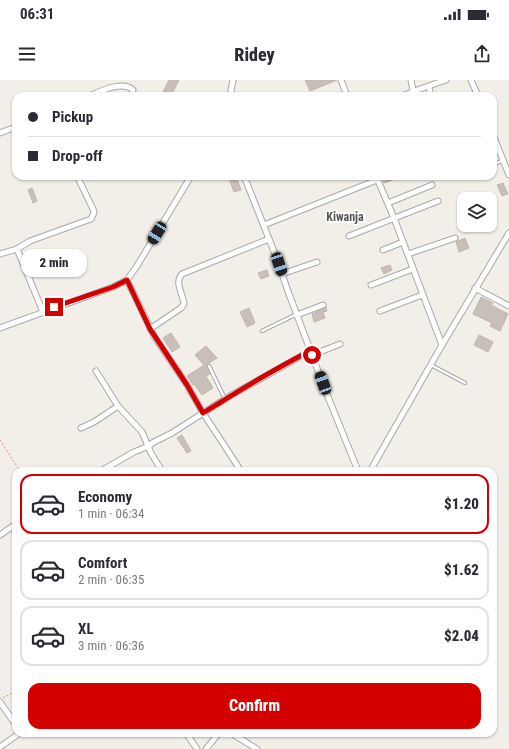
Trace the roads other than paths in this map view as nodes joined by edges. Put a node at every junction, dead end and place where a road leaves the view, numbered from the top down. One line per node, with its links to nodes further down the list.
1 (233, 80): 10 (street)
2 (341, 80): 11 (street)
3 (411, 80): 8 (street)
4 (446, 80): 6 (street)
5 (471, 80): 13 (street)
6 (429, 87): 8 (street); 12 (street)
7 (132, 90): 9 (street)
8 (413, 91)
9 (99, 92)
10 (231, 92)
11 (346, 92)
12 (430, 92)
13 (476, 92)
14 (12, 128): 15 (street)
15 (0, 132)
16 (497, 145): 17 (street)
17 (503, 160): 18 (lane); 19 (street)
18 (497, 163)
19 (509, 175)
20 (80, 180): 35 (street)
21 (190, 180): 42 (street)
22 (246, 180): 29 (street)
23 (371, 180): 29 (street)
24 (377, 180): 27 (street)
25 (432, 185): 27 (street)
26 (438, 201): 28 (street)
27 (388, 203): 28 (street)
28 (394, 218): 31 (street); 34 (street)
29 (264, 225): 33 (street)
30 (509, 233): 44 (street)
31 (349, 236)
32 (454, 238): 38 (street)
33 (269, 239): 41 (street); 52 (street)
34 (403, 242): 36 (street); 38 (street)
35 (17, 249): 37 (street); 49 (street)
36 (383, 250)
37 (0, 254)
38 (408, 254): 40 (street)
39 (317, 262): 41 (street)
40 (413, 269): 43 (street); 45 (street)
41 (282, 274): 50 (street)
42 (127, 280): 49 (street); 52 (street)
43 (371, 285)
44 (475, 288): 47 (street); 55 (street)
45 (422, 294): 48 (street); 55 (street)
46 (323, 305): 50 (street)
47 (509, 306)
48 (380, 311)
49 (43, 312): 51 (street)
50 (297, 315): 53 (lane); 56 (street)
51 (0, 328)
52 (150, 329): 63 (street)
53 (262, 331)
54 (340, 344): 56 (street)
55 (442, 345): 57 (street)
56 (311, 353): 61 (street); 69 (street)
57 (430, 365): 60 (lane); 70 (street)
58 (209, 366): 61 (lane)
59 (96, 372): 62 (street)
60 (464, 382)
61 (225, 399): 63 (street)
62 (118, 406): 64 (street); 65 (street)
63 (203, 413): 65 (street); 68 (street)
64 (81, 428)
65 (149, 446): 66 (street); 67 (street)
66 (108, 467)
67 (160, 467)
68 (238, 467)
69 (356, 467)
70 (372, 467)
71 (12, 527): 72 (street)
72 (0, 535)
73 (0, 701): 74 (street)
74 (12, 719)
75 (14, 737): 79 (street)
76 (189, 737): 80 (street)
77 (215, 737): 81 (street)
78 (242, 737): 82 (street)
79 (0, 747)
80 (197, 749)
81 (206, 749)
82 (257, 749)

